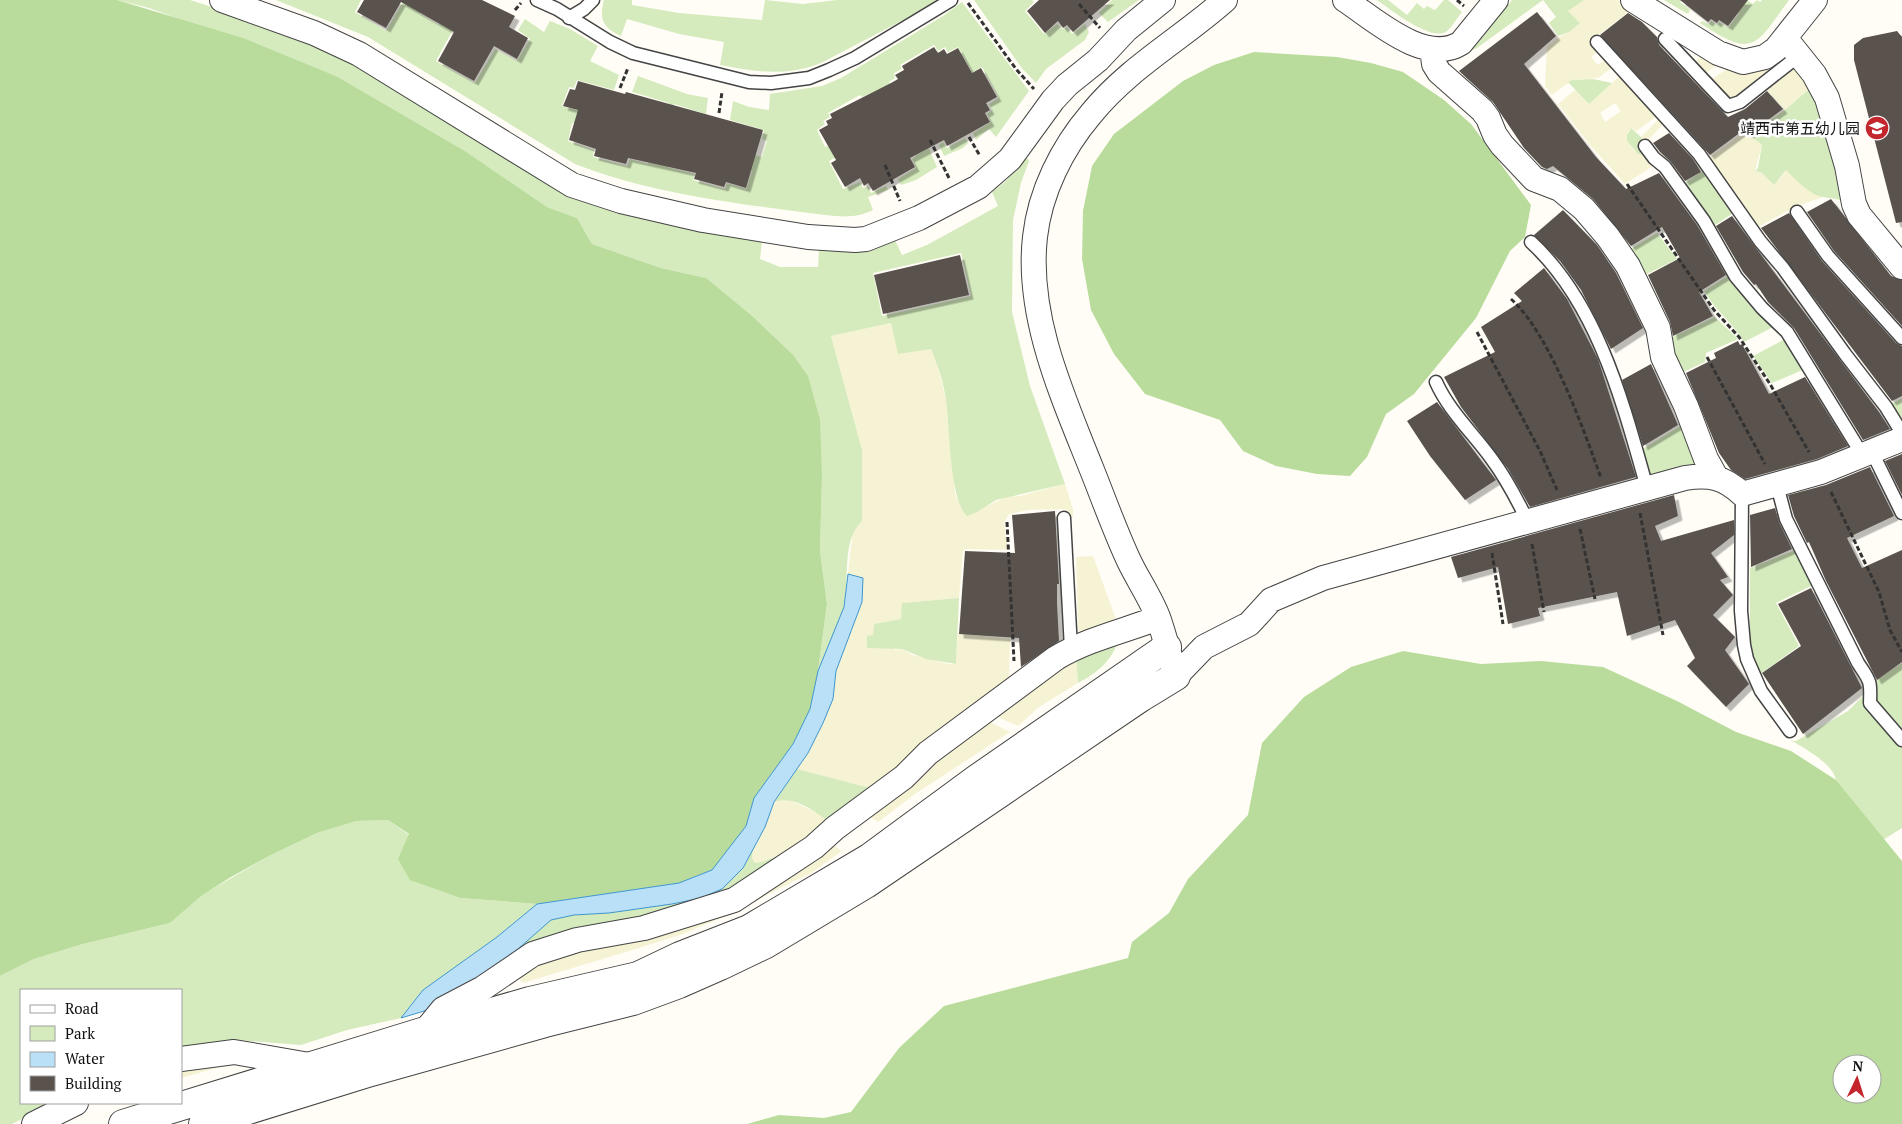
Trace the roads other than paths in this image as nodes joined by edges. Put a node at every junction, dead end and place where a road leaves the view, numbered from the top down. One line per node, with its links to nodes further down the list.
1 (222, 0): 5 (street)
2 (537, 0): 11 (lane)
3 (593, 0): 12 (lane)
4 (951, 0): 12 (lane)
5 (1163, 0)
6 (1224, 0): 33 (street)
7 (1345, 0): 16 (street)
8 (1496, 0): 16 (street)
9 (1633, 0): 15 (street)
10 (1814, 0): 15 (street)
11 (557, 5): 12 (lane)
12 (569, 18)
13 (1665, 38): 15 (lane)
14 (1597, 42): 23 (lane)
15 (1792, 48): 20 (street)
16 (1432, 49): 26 (street)
17 (1645, 146): 25 (lane)
18 (1796, 212): 21 (lane)
19 (1531, 242): 28 (lane)
20 (1902, 267)
21 (1902, 338)
22 (1436, 382): 32 (lane)
23 (1902, 433)
24 (1902, 439): 25 (street)
25 (1868, 453): 27 (street); 30 (lane)
26 (1716, 477): 28 (street); 29 (street)
27 (1777, 485): 29 (street); 38 (lane)
28 (1641, 490): 32 (street)
29 (1742, 494): 37 (lane)
30 (1902, 513)
31 (1064, 518): 35 (lane)
32 (1528, 522): 36 (street)
33 (1158, 618): 34 (street); 35 (street)
34 (1167, 647): 36 (street); 39 (street)
35 (1071, 649): 39 (street)
36 (1176, 676): 45 (street)
37 (1790, 732)
38 (1902, 740)
39 (425, 1032): 41 (street)
40 (182, 1059): 41 (street)
41 (315, 1066): 44 (street)
42 (74, 1104): 43 (street)
43 (34, 1124)
44 (124, 1124)
45 (203, 1124)

